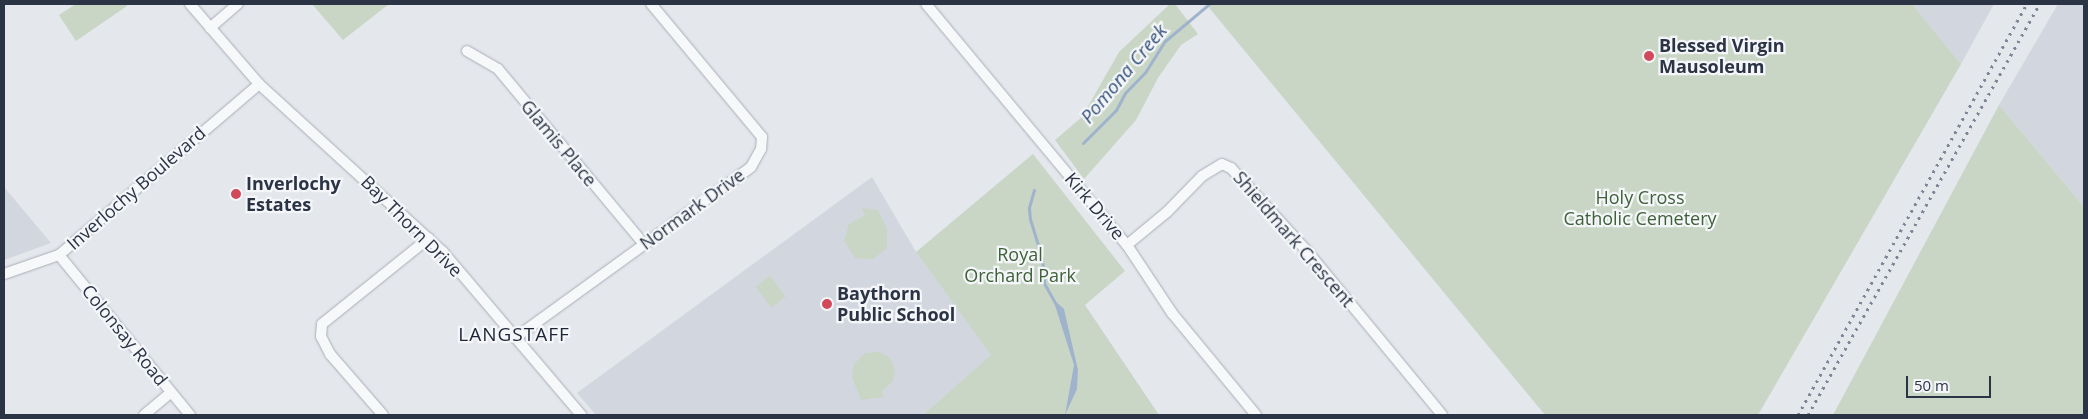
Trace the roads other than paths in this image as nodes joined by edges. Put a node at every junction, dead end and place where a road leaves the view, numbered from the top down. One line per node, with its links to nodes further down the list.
1 (190, 4): 5 (street, Bay Thorn Drive)
2 (238, 4): 5 (street)
3 (651, 4): 9 (street, Normark Drive)
4 (926, 4): 10 (street, Kirk Drive)
5 (210, 28): 7 (street, Bay Thorn Drive)
6 (466, 51): 9 (street, Glamis Place)
7 (259, 84): 8 (street, Bay Thorn Drive); 11 (street, Inverlochy Boulevard)
8 (429, 238): 13 (street, Bay Thorn Drive); 17 (street)
9 (644, 244): 13 (street, Normark Drive)
10 (1127, 245): 19 (street, Kirk Drive); 20 (street, Shieldmark Crescent)
11 (59, 254): 12 (street, Inverlochy Boulevard); 14 (street, Colonsay Road)
12 (4, 274)
13 (515, 338): 18 (street, Bay Thorn Drive)
14 (171, 392): 15 (street); 16 (street, Colonsay Road)
15 (144, 415)
16 (190, 415)
17 (383, 415)
18 (581, 415)
19 (1256, 415)
20 (1442, 415)

